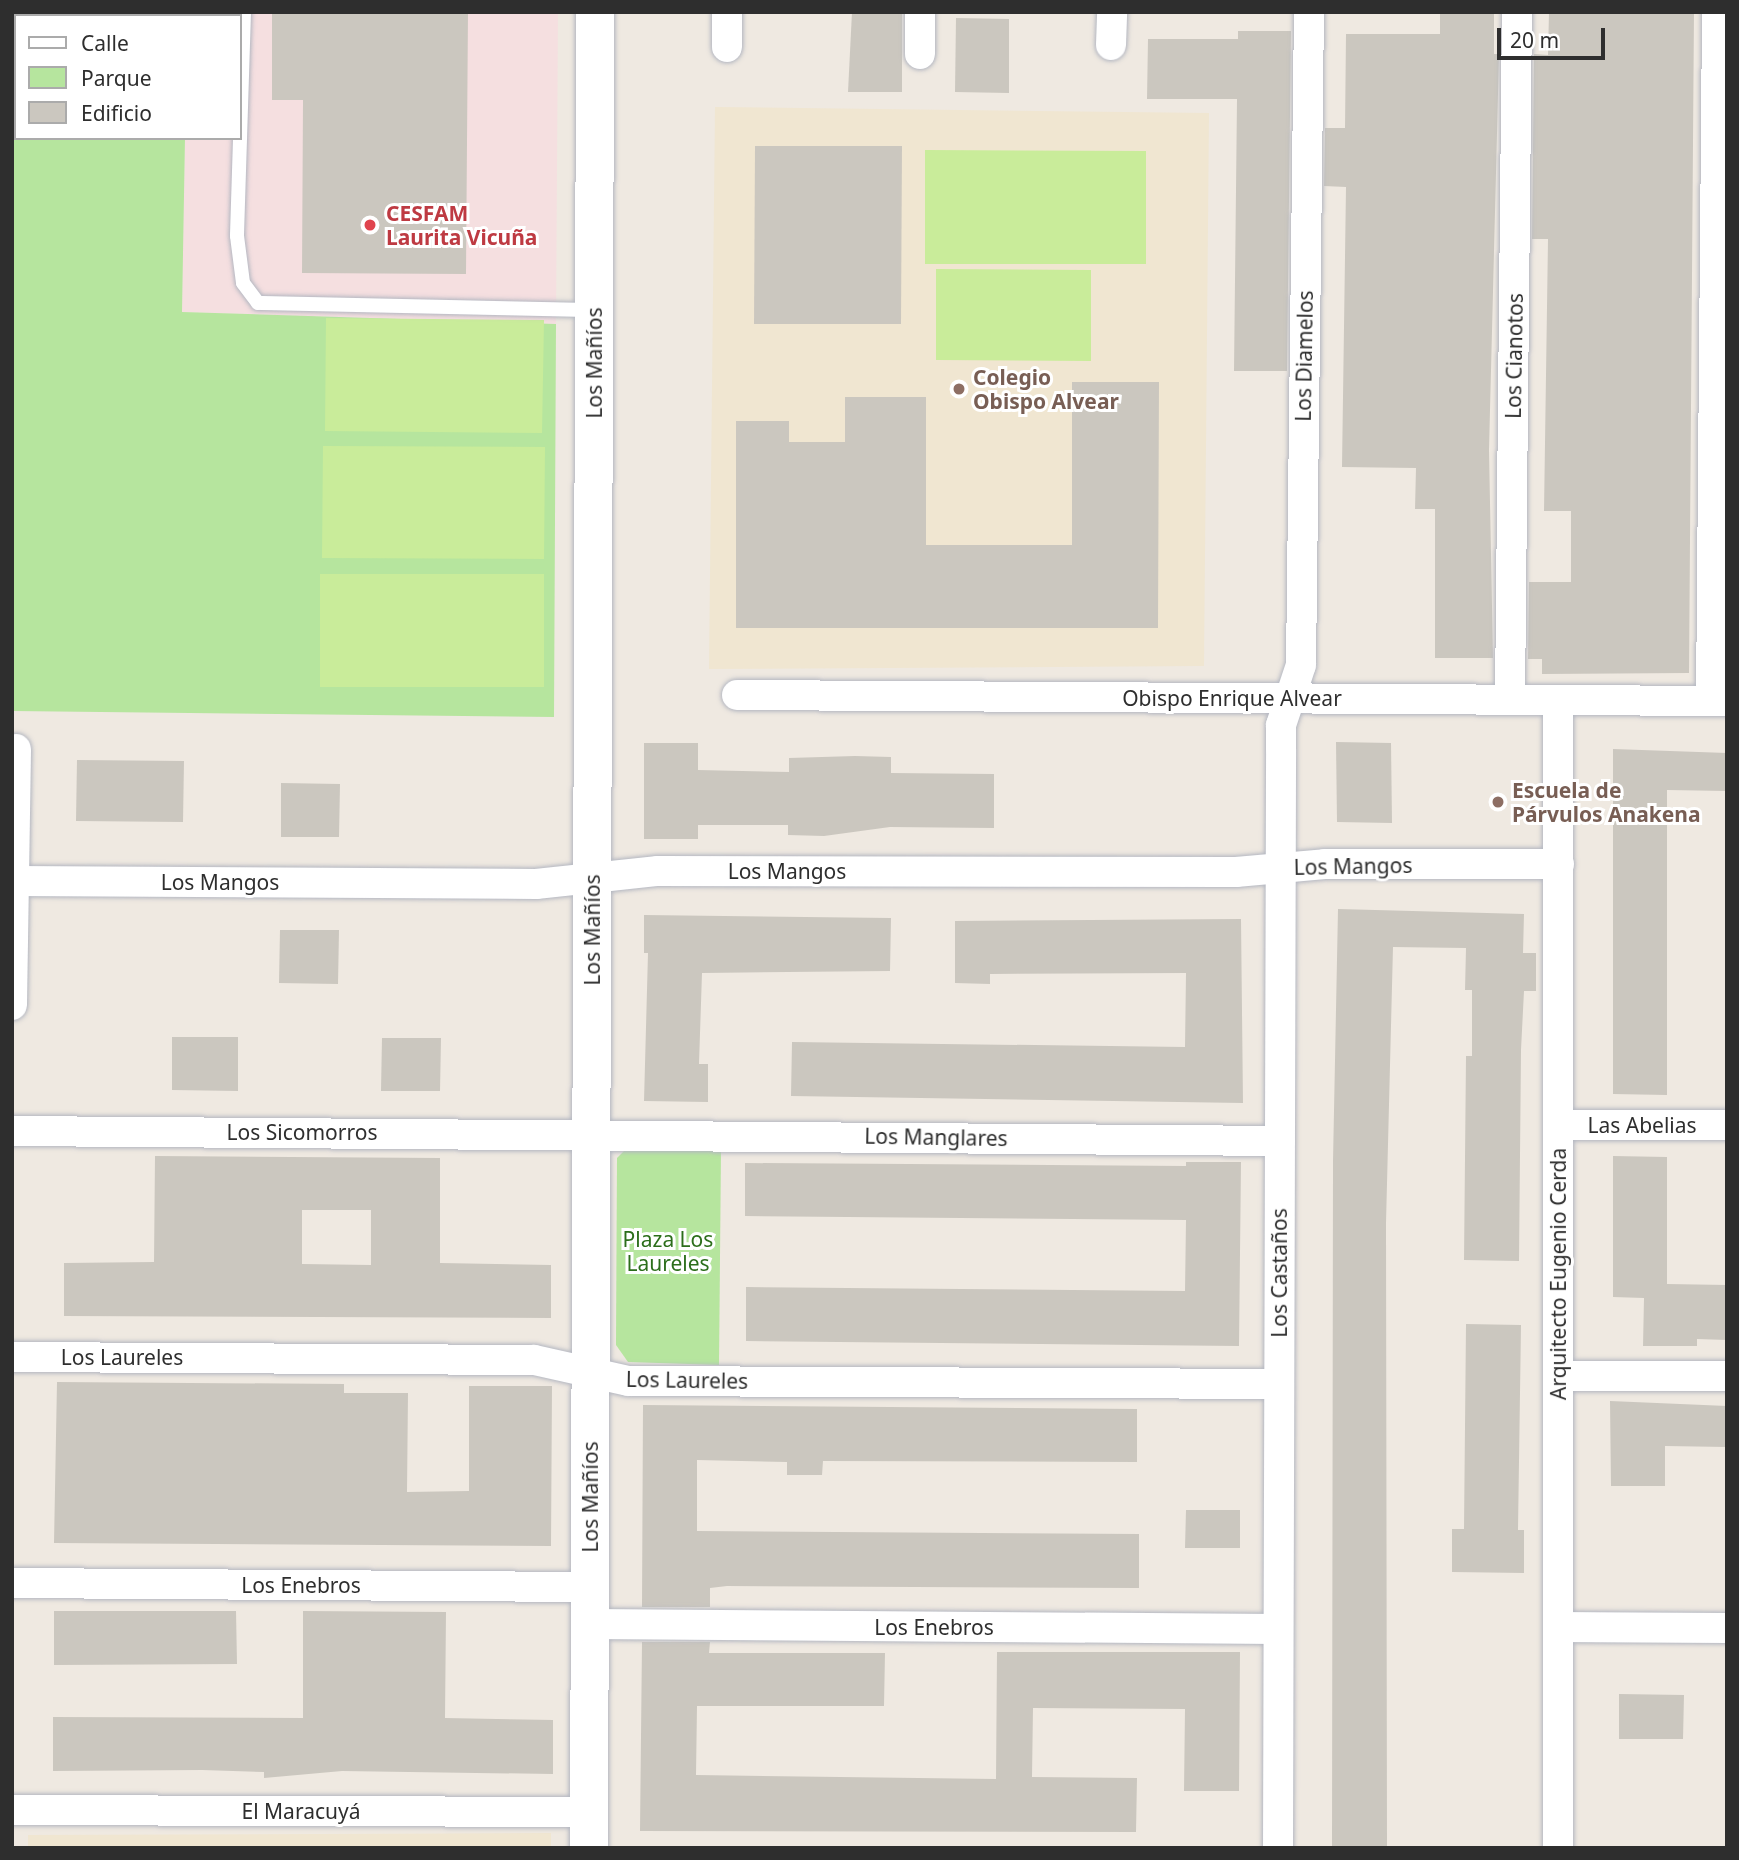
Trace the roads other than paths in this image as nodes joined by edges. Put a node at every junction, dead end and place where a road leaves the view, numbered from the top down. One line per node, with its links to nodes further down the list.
1 (244, 12): 12 (lane)
2 (595, 12): 14 (street, Los Mañíos)
3 (727, 12): 10 (street)
4 (920, 12): 11 (street)
5 (1112, 12): 9 (street)
6 (1309, 12): 16 (street, Los Diamelos)
7 (1517, 12): 17 (street, Los Cianotos)
8 (1717, 12): 19 (street)
9 (1111, 45)
10 (727, 47)
11 (920, 54)
12 (242, 76)
13 (240, 140): 14 (lane)
14 (594, 310): 23 (street, Los Mañíos)
15 (737, 695): 16 (street, Obispo Enrique Alvear)
16 (1290, 699): 17 (street, Obispo Enrique Alvear); 22 (street, Los Castaños)
17 (1510, 699): 18 (street, Obispo Enrique Alvear)
18 (1558, 700): 19 (street, Obispo Enrique Alvear); 21 (street, Arquitecto Eugenio Cerda)
19 (1719, 701)
20 (16, 749): 24 (street)
21 (1559, 864): 22 (street, Los Mangos); 27 (street, Arquitecto Eugenio Cerda)
22 (1280, 868): 23 (street, Los Mangos); 31 (street, Los Castaños)
23 (593, 877): 24 (street, Los Mangos); 30 (street, Los Mañíos)
24 (14, 881): 25 (street)
25 (13, 953): 26 (street)
26 (12, 1005)
27 (1558, 1125): 28 (street, Las Abelias); 34 (street, Arquitecto Eugenio Cerda)
28 (1727, 1125)
29 (12, 1131): 30 (street, Los Sicomorros)
30 (592, 1133): 31 (street, Los Manglares); 33 (street, Los Mañíos)
31 (1280, 1141): 36 (street, Los Castaños)
32 (12, 1357): 33 (street, Los Laureles)
33 (591, 1373): 36 (street, Los Laureles); 38 (street, Los Mañíos)
34 (1559, 1376): 35 (street); 39 (street, Arquitecto Eugenio Cerda)
35 (1727, 1376)
36 (1279, 1384): 41 (street, Los Castaños)
37 (12, 1583): 38 (street, Los Enebros)
38 (590, 1606): 41 (street, Los Enebros); 43 (street, Los Mañíos)
39 (1558, 1627): 40 (street); 45 (street, Arquitecto Eugenio Cerda)
40 (1727, 1628)
41 (1278, 1629): 44 (street, Los Castaños)
42 (12, 1810): 43 (street, El Maracuyá)
43 (589, 1830)
44 (1278, 1848)
45 (1558, 1848)

